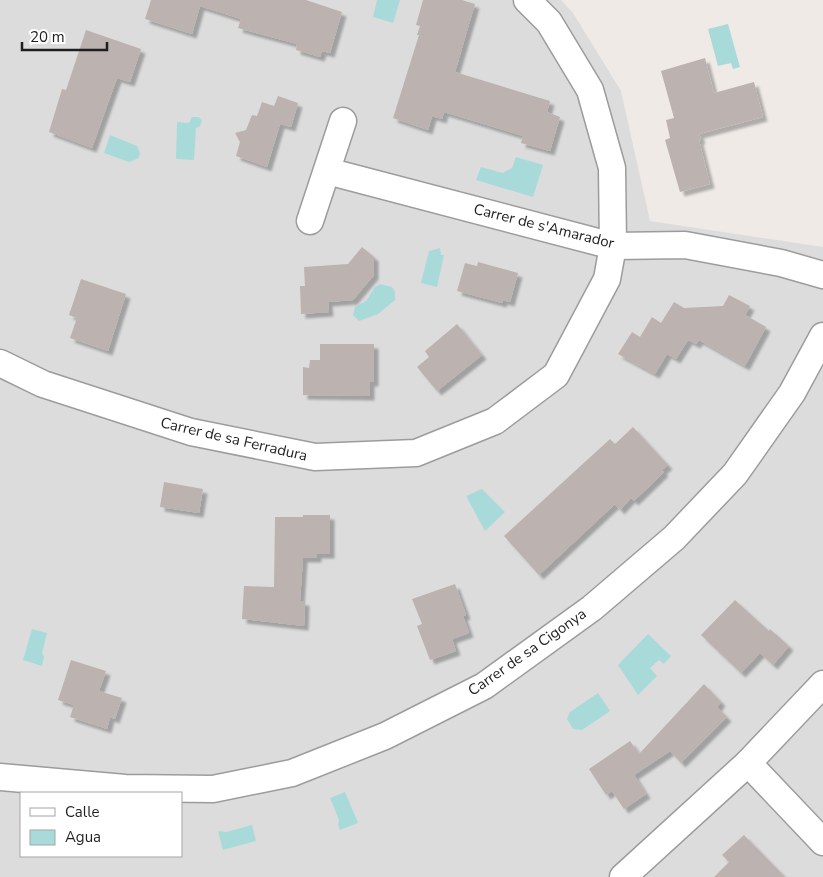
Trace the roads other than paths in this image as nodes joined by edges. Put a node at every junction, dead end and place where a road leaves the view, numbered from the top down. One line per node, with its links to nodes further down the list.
1 (527, 0): 5 (street, Carrer de sa Ferradura)
2 (343, 121): 3 (street)
3 (327, 171): 4 (street); 5 (street, Carrer de s'Amarador)
4 (310, 221)
5 (613, 246): 6 (street, Carrer de s'Amarador); 8 (street, Carrer de sa Ferradura)
6 (823, 275)
7 (823, 336): 11 (street, Carrer de sa Cigonya)
8 (0, 363)
9 (823, 684): 10 (street)
10 (748, 763): 12 (street); 13 (street)
11 (0, 777)
12 (823, 842)
13 (623, 877)

